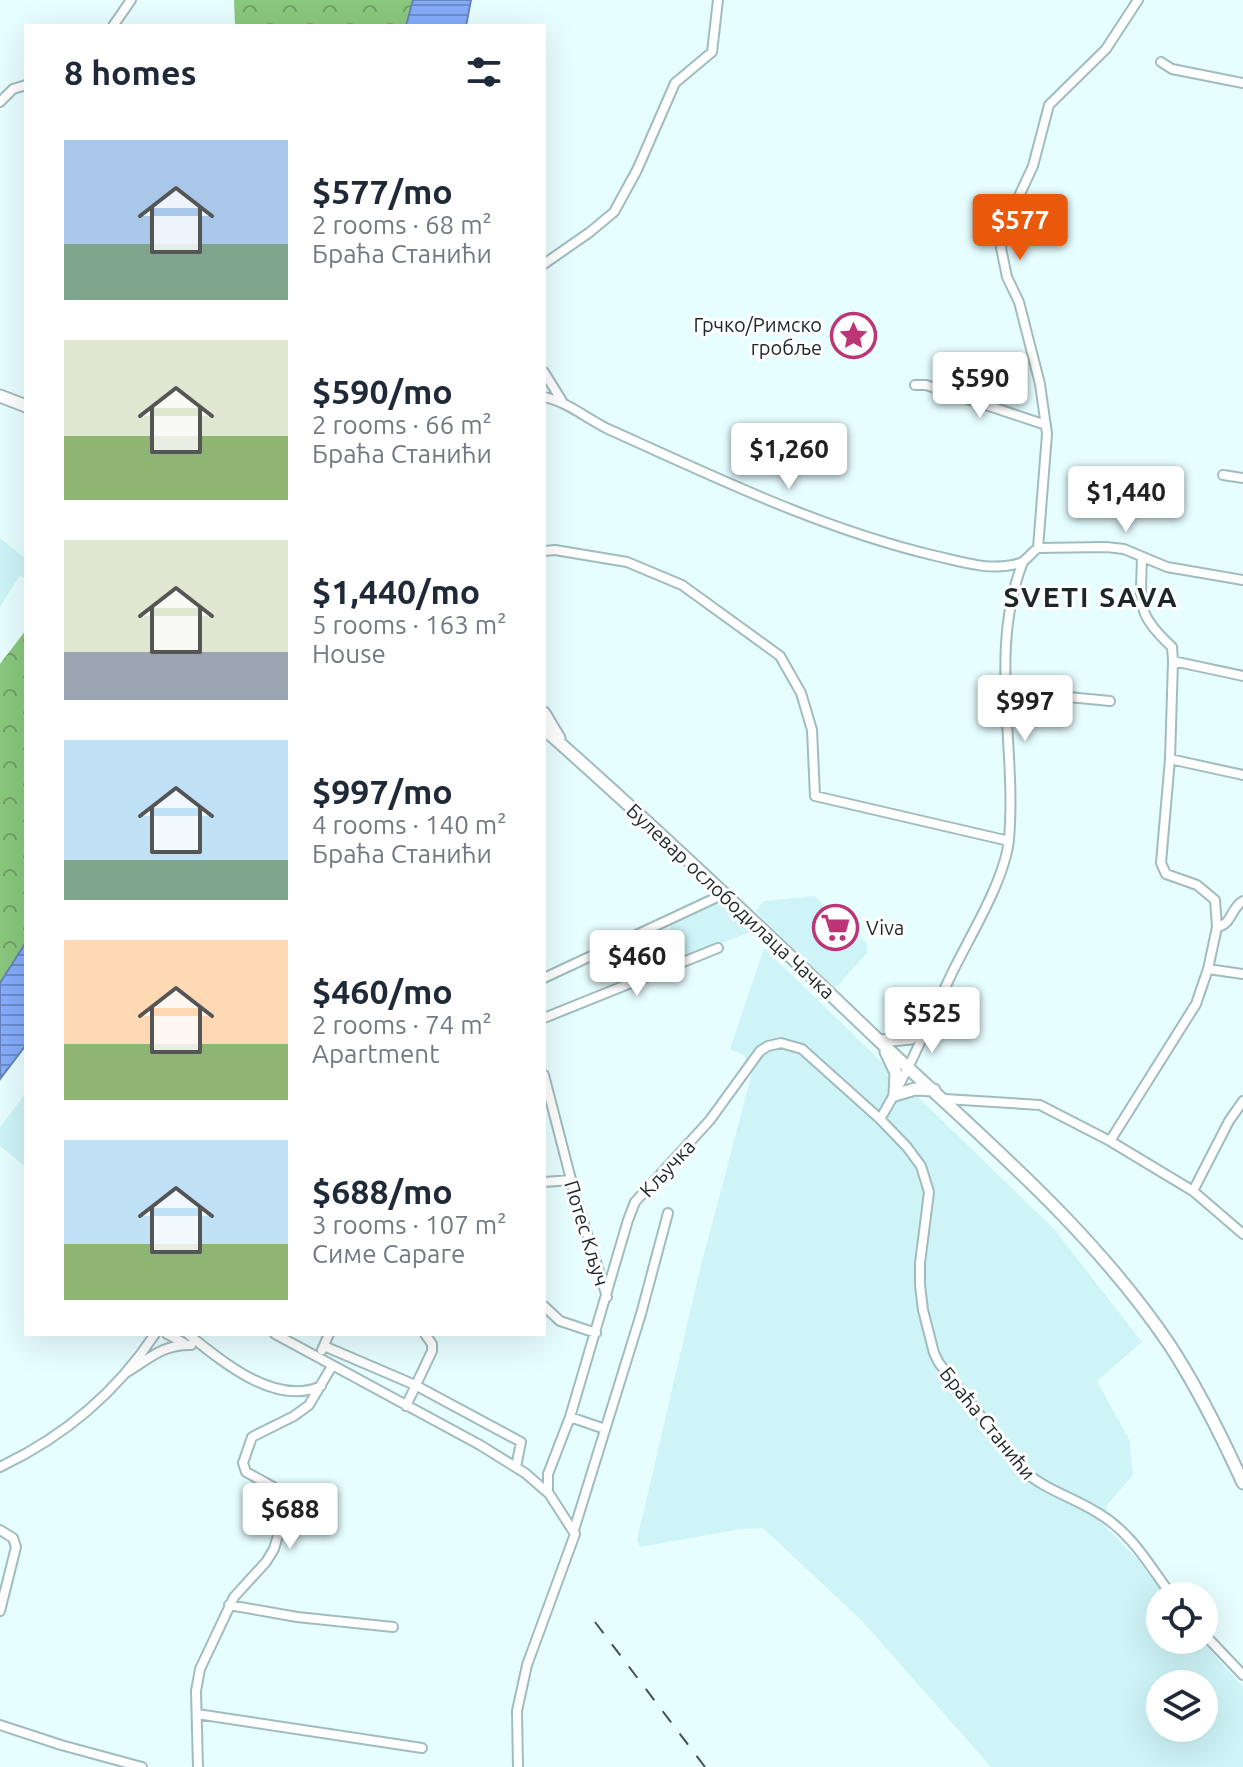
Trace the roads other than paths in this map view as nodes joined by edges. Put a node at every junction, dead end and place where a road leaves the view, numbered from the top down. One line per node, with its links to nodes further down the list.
1 (131, 0): 4 (street)
2 (718, 0): 9 (street)
3 (1138, 0): 16 (street)
4 (114, 24)
5 (1161, 62): 6 (street)
6 (1243, 83)
7 (24, 86): 8 (street)
8 (0, 102)
9 (546, 263)
10 (546, 375): 14 (street)
11 (915, 385): 16 (street)
12 (0, 396): 15 (main road)
13 (546, 397): 14 (street)
14 (562, 401): 22 (street)
15 (24, 405)
16 (1046, 425): 19 (street)
17 (1223, 475): 18 (street)
18 (1243, 478)
19 (1038, 548): 21 (street); 22 (street)
20 (546, 551): 34 (street)
21 (1142, 557): 23 (street); 24 (street)
22 (1023, 562): 26 (street)
23 (1243, 580)
24 (1173, 661): 25 (street); 32 (street)
25 (1243, 676)
26 (1006, 691): 27 (street); 34 (street)
27 (1110, 701)
28 (546, 716): 31 (main road)
29 (546, 731): 31 (main road, Булевар ослободилаца Чачка)
30 (546, 740): 31 (main road)
31 (563, 746): 35 (main road, Булевар ослободилаца Чачка)
32 (1170, 759): 33 (street); 37 (street)
33 (1243, 775)
34 (1009, 841): 43 (street)
35 (726, 893): 41 (street); 44 (main road, Булевар ослободилаца Чачка)
36 (1243, 901): 37 (street)
37 (1217, 927): 39 (street)
38 (718, 948): 42 (street)
39 (1208, 969): 40 (street); 52 (street)
40 (1243, 974)
41 (546, 977)
42 (546, 1017)
43 (926, 1029): 44 (main road); 45 (street)
44 (880, 1041): 45 (main road, Булевар ослободилаца Чачка); 48 (main road)
45 (909, 1067): 47 (main road, Булевар ослободилаца Чачка); 48 (street)
46 (546, 1083): 53 (street, Потес Кључ)
47 (934, 1090): 48 (main road); 49 (main road, Булевар ослободилаца Чачка)
48 (895, 1095): 51 (street)
49 (945, 1099): 52 (street); 82 (main road, Булевар ослободилаца Чачка)
50 (1243, 1101): 55 (street)
51 (880, 1119): 58 (street, Кључка); 86 (street, Браћа Станићи)
52 (1110, 1141): 55 (street)
53 (571, 1180): 54 (street); 58 (street, Потес Кључ)
54 (546, 1182)
55 (1193, 1191): 57 (street)
56 (668, 1213): 79 (street, Кључка)
57 (1243, 1234)
58 (607, 1298): 60 (street, Кључка)
59 (546, 1308): 60 (street)
60 (596, 1333): 78 (street, Кључка)
61 (153, 1336): 72 (street)
62 (171, 1336): 67 (street)
63 (190, 1336): 69 (street)
64 (279, 1336): 70 (street)
65 (328, 1336): 68 (street)
66 (426, 1336): 73 (street)
67 (191, 1345): 69 (street); 72 (street)
68 (324, 1346): 70 (street); 73 (street)
69 (207, 1350): 75 (street)
70 (319, 1359): 71 (street)
71 (332, 1366): 74 (street); 76 (street)
72 (123, 1374): 80 (street)
73 (415, 1385): 76 (street); 81 (street)
74 (321, 1386): 75 (street); 77 (street)
75 (295, 1393): 77 (street)
76 (406, 1406): 81 (street)
77 (302, 1411): 87 (street)
78 (570, 1417): 79 (street); 83 (street, Кључка)
79 (605, 1429): 85 (street, Кључка)
80 (0, 1467)
81 (516, 1467): 83 (street)
82 (1243, 1483)
83 (548, 1492): 85 (street)
84 (0, 1530): 88 (street)
85 (574, 1530): 97 (street, Кључка)
86 (1162, 1582)
87 (229, 1605): 89 (street); 92 (street)
88 (0, 1611)
89 (393, 1627)
90 (1218, 1649): 91 (street)
91 (1243, 1675)
92 (197, 1714): 94 (street); 96 (street)
93 (0, 1725): 95 (street)
94 (422, 1748)
95 (142, 1767)
96 (198, 1767)
97 (518, 1767)

